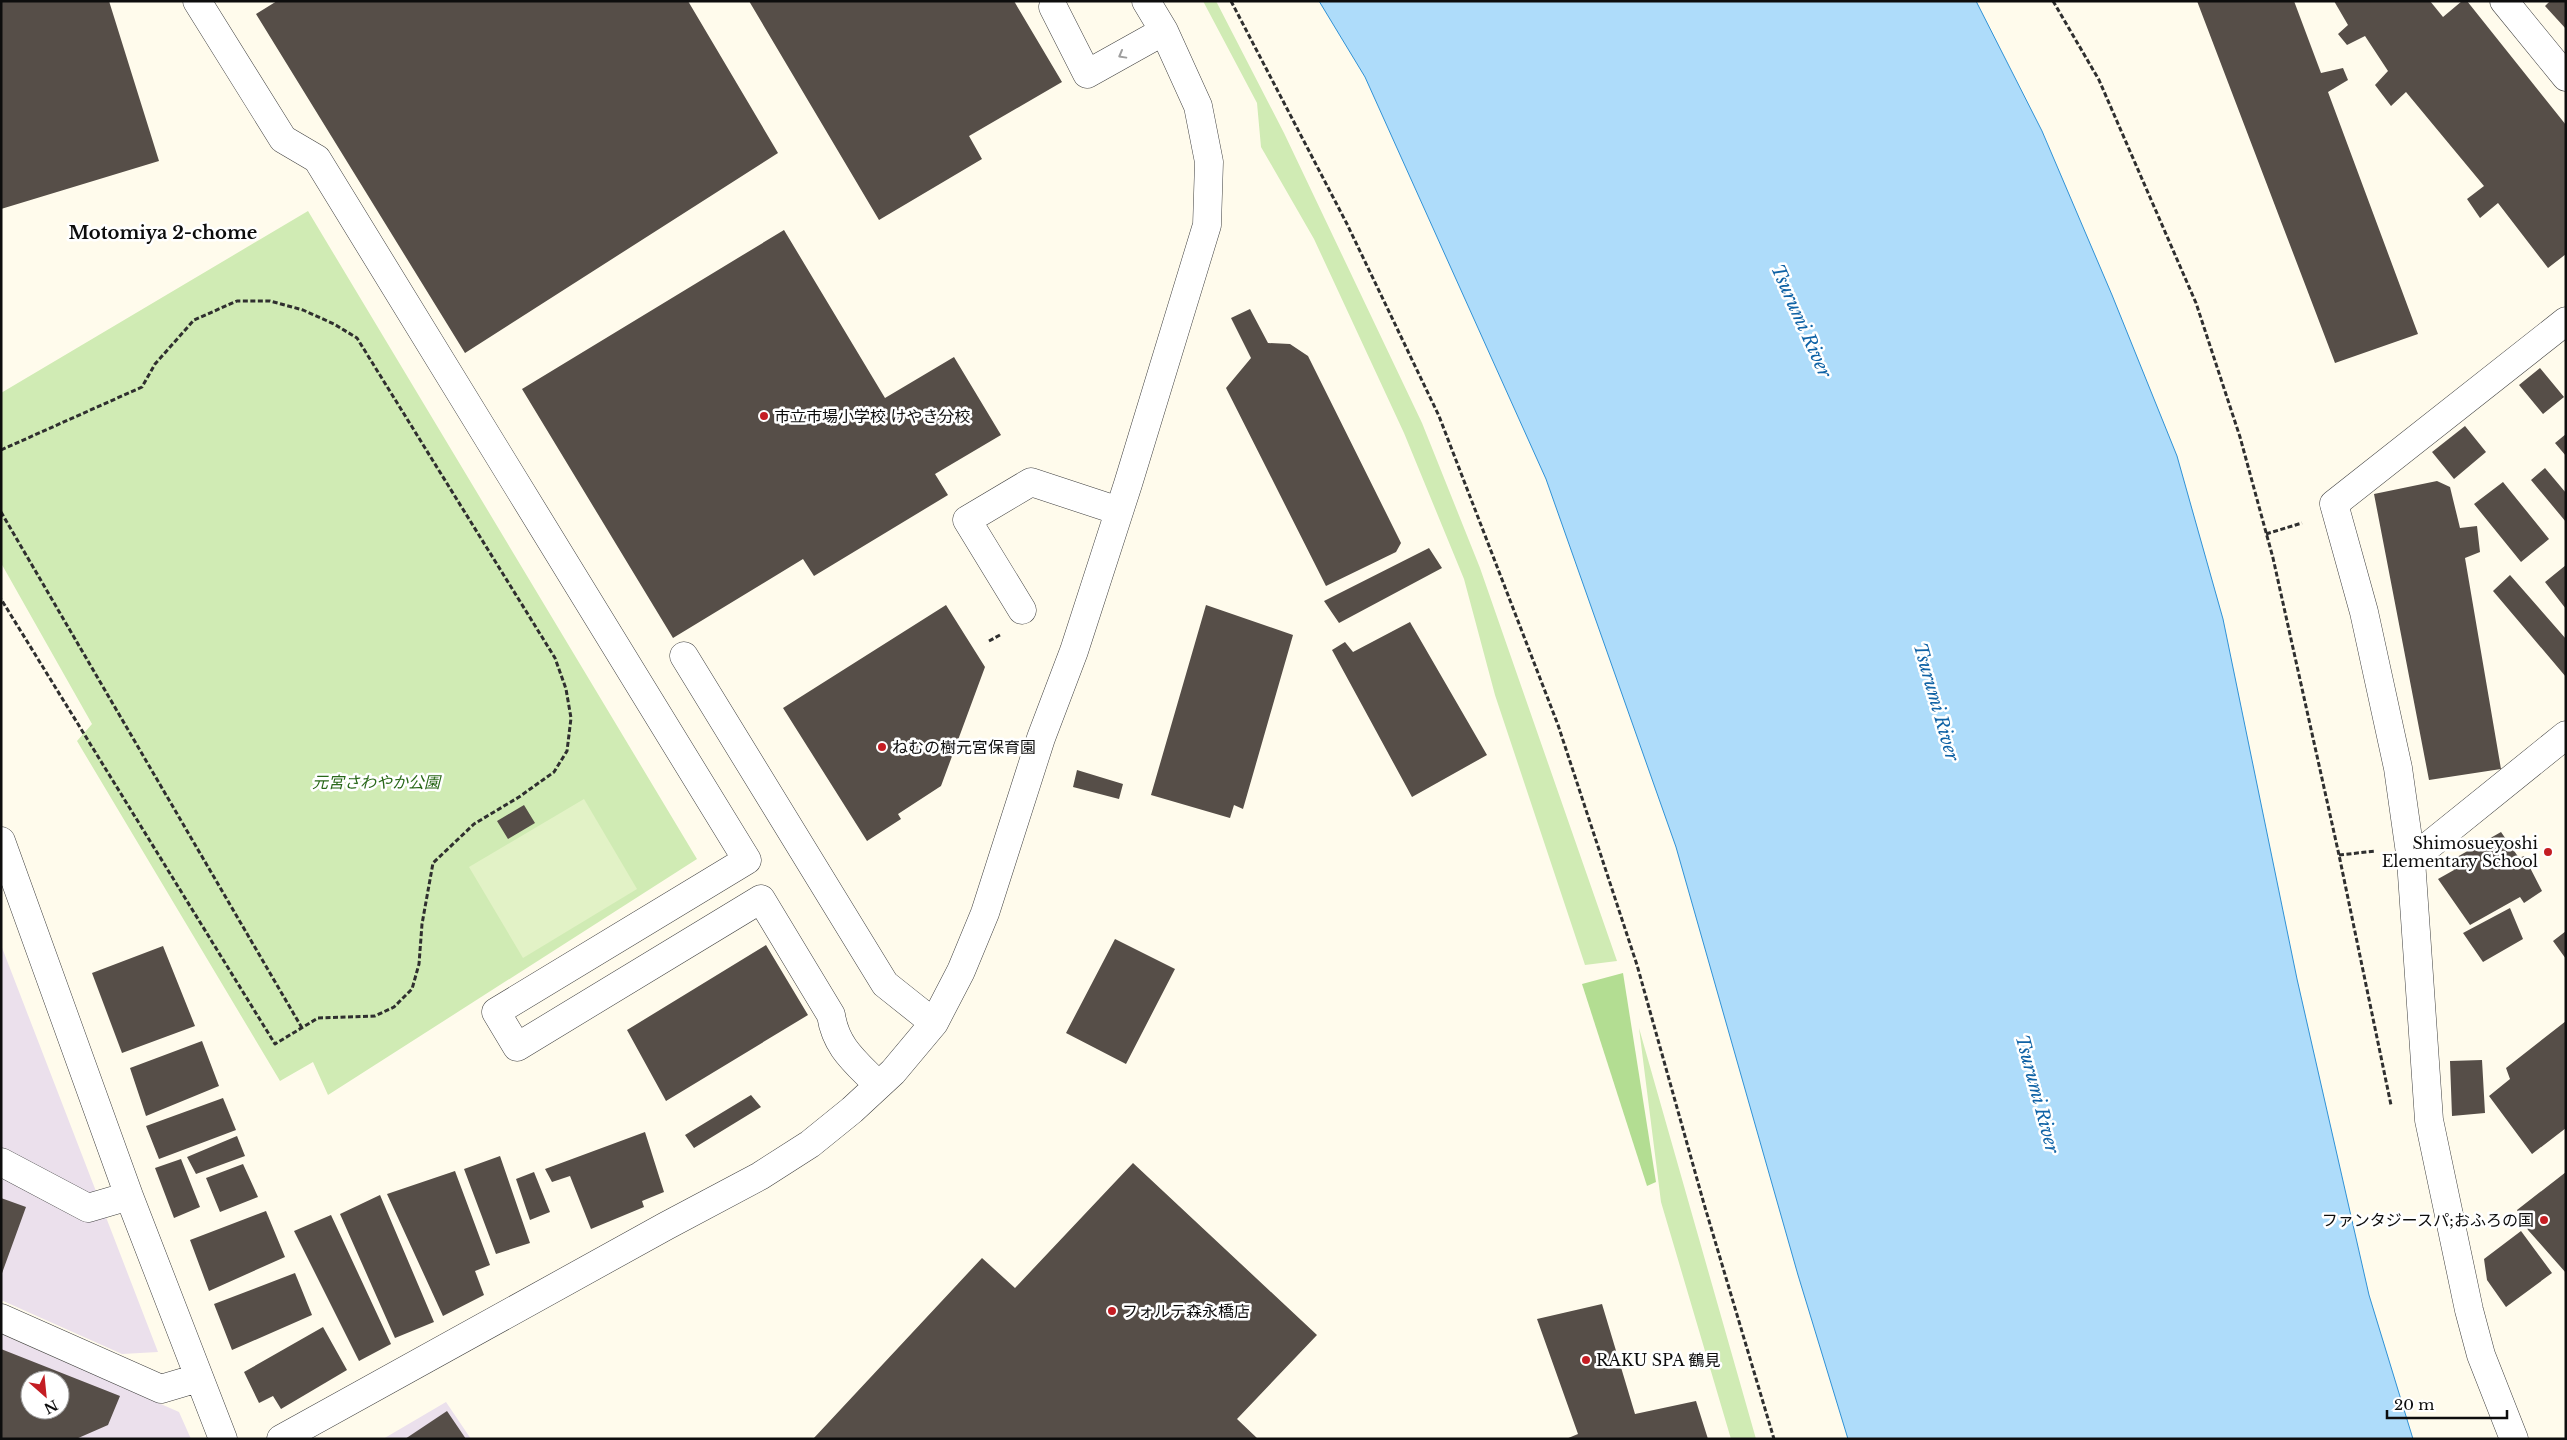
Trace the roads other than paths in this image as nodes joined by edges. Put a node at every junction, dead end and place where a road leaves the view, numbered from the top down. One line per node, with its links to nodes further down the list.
1 (197, 1): 15 (street)
2 (1146, 1): 5 (street)
3 (2504, 1): 6 (street)
4 (1053, 7): 5 (street, one-way to 4)
5 (1164, 31): 8 (street)
6 (2566, 77)
7 (2566, 321): 13 (street)
8 (1119, 511): 9 (street); 14 (street)
9 (1022, 610)
10 (684, 656): 14 (street)
11 (2566, 735): 13 (street)
12 (1, 841): 17 (street)
13 (2411, 860): 22 (street)
14 (934, 1023): 15 (street)
15 (878, 1085): 21 (street)
16 (1, 1162): 17 (street)
17 (129, 1196): 19 (street)
18 (1, 1318): 19 (street)
19 (198, 1378): 20 (street)
20 (223, 1439)
21 (281, 1439)
22 (2514, 1439)

